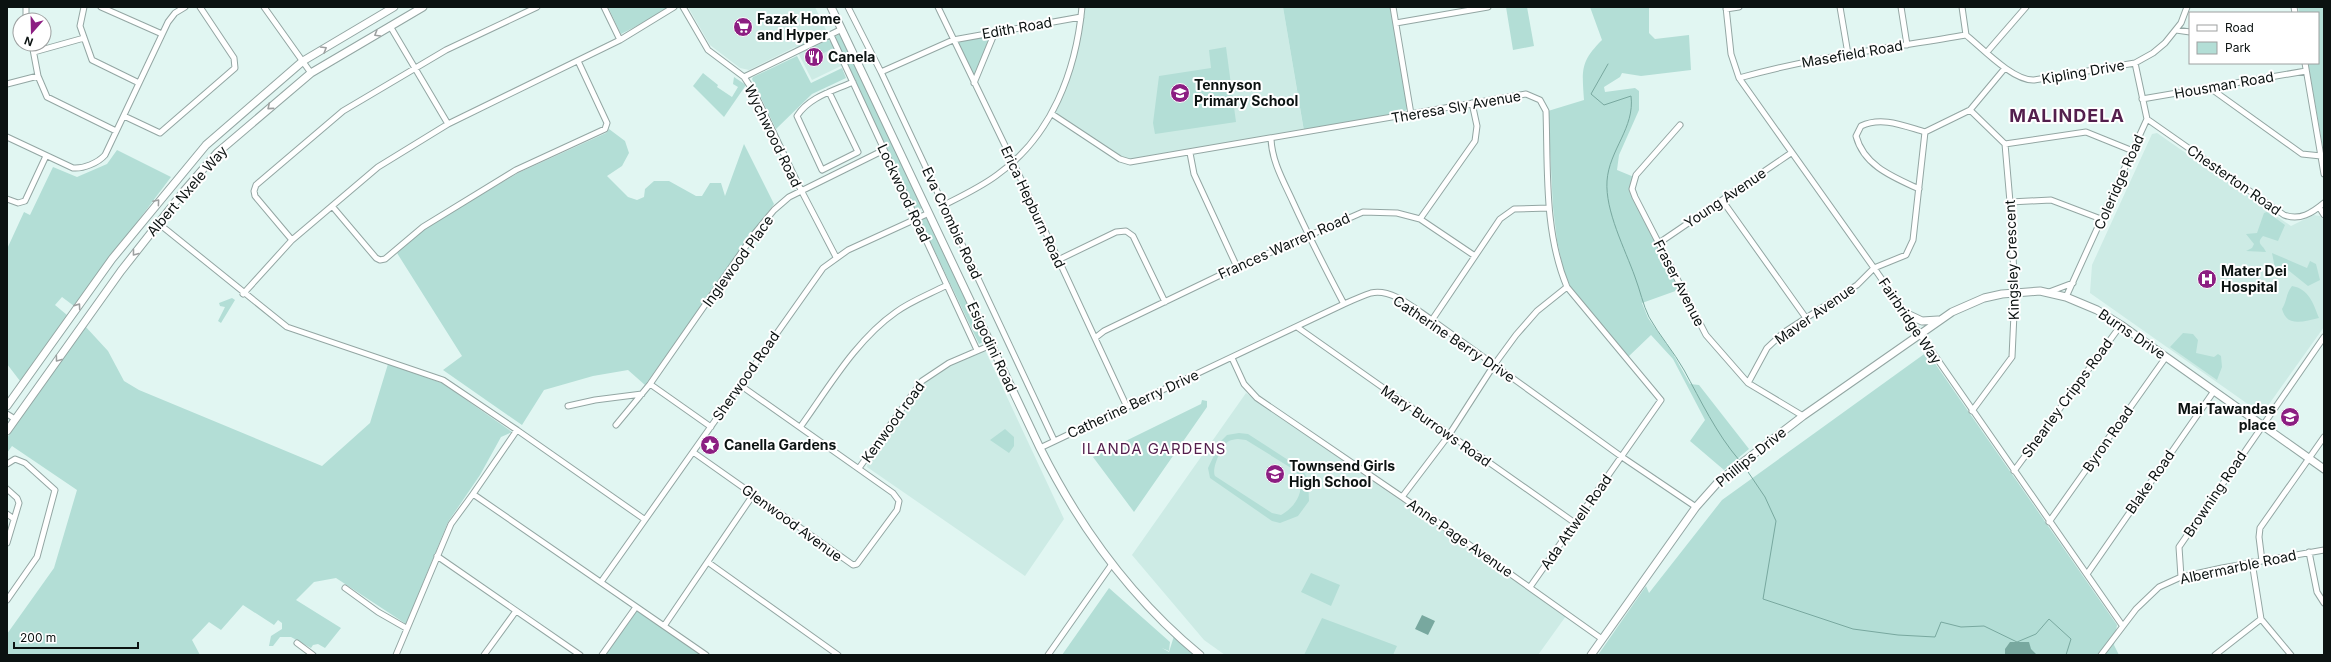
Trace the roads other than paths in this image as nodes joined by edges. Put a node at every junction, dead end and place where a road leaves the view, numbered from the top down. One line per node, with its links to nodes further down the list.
1 (84, 7): 35 (street)
2 (102, 7): 32 (street)
3 (185, 7): 32 (street)
4 (200, 7): 66 (street)
5 (264, 7): 43 (street)
6 (394, 7): 43 (main road, Albert Nxele Way, one-way to 6)
7 (423, 7): 27 (main road, Albert Nxele Way)
8 (537, 7): 47 (street)
9 (604, 7): 36 (street)
10 (674, 7): 36 (street)
11 (682, 7): 53 (street, Wychwood Road)
12 (831, 7): 28 (main road, Esigodini Road)
13 (848, 7): 51 (street, Eva Crombie Road)
14 (938, 7): 37 (street, Erica Hepburn Road)
15 (1082, 7): 25 (street)
16 (1393, 7): 26 (street)
17 (1488, 7): 26 (street)
18 (1740, 7): 24 (street)
19 (1840, 7): 42 (street)
20 (1901, 7): 38 (street)
21 (1962, 7): 34 (street)
22 (2026, 7): 41 (street)
23 (2187, 7): 29 (street, Kipling Drive)
24 (1726, 8): 54 (street, Fairbridge Way)
25 (1081, 17): 30 (street, Edith Road); 64 (street)
26 (1396, 23): 65 (street)
27 (390, 26): 47 (street); 50 (main road, Albert Nxele Way, one-way to 50)
28 (842, 29): 33 (street); 93 (main road, Esigodini Road)
29 (2176, 30): 31 (street); 45 (street, Kipling Drive)
30 (995, 32): 37 (street, Edith Road); 57 (street)
31 (2189, 32)
32 (162, 34): 56 (street)
33 (831, 35): 53 (street); 55 (street, Lockwood Road)
34 (1966, 35): 38 (street, Masefield Road); 41 (street, Kipling Drive)
35 (84, 38): 39 (street); 56 (street)
36 (620, 40): 44 (street)
37 (953, 40): 51 (street, Edith Road); 57 (street, Erica Hepburn Road)
38 (1907, 45): 42 (street, Masefield Road)
39 (52, 47)
40 (34, 52): 52 (street)
41 (1987, 52): 48 (street, Kipling Drive)
42 (1848, 54): 54 (street, Masefield Road)
43 (303, 61): 50 (street); 135 (main road, Albert Nxele Way, one-way to 43)
44 (578, 61): 68 (street); 90 (street)
45 (2135, 62): 48 (street, Kipling Drive); 61 (street, Coleridge Road)
46 (2304, 64): 49 (street)
47 (414, 67): 68 (street); 100 (street)
48 (2005, 68): 63 (street)
49 (2306, 71): 59 (street, Housman Road); 80 (street)
50 (311, 72): 98 (main road, Albert Nxele Way, one-way to 98)
51 (881, 72): 89 (street, Eva Crombie Road)
52 (38, 76): 58 (street); 70 (street)
53 (744, 77): 84 (street, Wychwood Road)
54 (1739, 78): 78 (street, Fairbridge Way)
55 (853, 82): 60 (street); 75 (street, Lockwood Road)
56 (140, 83): 66 (street)
57 (974, 83): 81 (street, Erica Hepburn Road)
58 (7, 84)
59 (2210, 88): 61 (street, Housman Road); 80 (street)
60 (829, 92): 60 (street)
61 (2142, 99): 67 (street, Coleridge Road)
62 (1472, 103): 65 (street, Theresa Sly Avenue); 92 (street, Theresa Sly Avenue); 96 (street)
63 (1970, 110): 71 (street); 74 (street)
64 (1052, 114): 77 (street, Theresa Sly Avenue); 81 (street)
65 (1411, 114): 73 (street, Theresa Sly Avenue)
66 (124, 116): 70 (street)
67 (2147, 119): 76 (street, Coleridge Road); 91 (street, Chesterton Road)
68 (448, 124): 90 (street)
69 (1680, 125): 101 (street, Fraser Avenue)
70 (116, 131): 79 (street)
71 (1925, 132): 83 (street); 83 (street)
72 (7, 138): 79 (street)
73 (1272, 139): 77 (street, Theresa Sly Avenue); 99 (street)
74 (2005, 144): 76 (street); 87 (street, Kingsley Crescent)
75 (884, 150): 84 (street, Inglewood Place); 95 (street, Lockwood Road)
76 (2133, 151): 97 (street, Coleridge Road)
77 (1190, 153): 105 (street)
78 (1791, 153): 86 (street, Young Avenue); 106 (street, Fairbridge Way)
79 (46, 156): 85 (street)
80 (2321, 156): 82 (street)
81 (1013, 162): 89 (street); 104 (street, Erica Hepburn Road)
82 (2324, 174)
83 (1919, 189): 106 (street)
84 (800, 190): 103 (street, Wychwood Road); 131 (street, Inglewood Place)
85 (7, 199)
86 (1722, 200): 101 (street, Young Avenue); 117 (street)
87 (2010, 202): 97 (street); 110 (street, Kingsley Crescent)
88 (2324, 203): 91 (street, Chesterton Road)
89 (944, 205): 150 (street, Eva Crombie Road)
90 (332, 206): 100 (street)
91 (2319, 207): 94 (street)
92 (1549, 208): 102 (street); 109 (street, Theresa Sly Avenue)
93 (928, 213): 95 (street, Sherwood Road); 125 (main road, Esigodini Road)
94 (2324, 215)
95 (915, 219): 103 (street, Sherwood Road); 108 (street, Lockwood Road)
96 (1420, 219): 99 (street, Frances Warren Road); 102 (street, Frances Warren Road)
97 (2101, 219): 107 (street, Coleridge Road)
98 (158, 222): 112 (street); 141 (main road, Albert Nxele Way, one-way to 141)
99 (1308, 234): 105 (street, Frances Warren Road); 115 (street)
100 (292, 240): 112 (street)
101 (1659, 243): 130 (street, Fraser Avenue)
102 (1475, 256): 119 (street)
103 (836, 257): 132 (street, Sherwood Road)
104 (1058, 260): 114 (street); 124 (street, Erica Hepburn Road)
105 (1237, 267): 114 (street, Frances Warren Road)
106 (1874, 268): 116 (street, Fairbridge Way); 117 (street, Maver Avenue)
107 (2073, 283): 111 (street); 113 (street, Coleridge Road)
108 (948, 285): 126 (street, Lockwood Road); 144 (street)
109 (1567, 287): 129 (street); 153 (street, Theresa Sly Avenue)
110 (2015, 292): 111 (main road, Burns Drive); 118 (main road, Burns Drive); 138 (street, Kingsley Crescent)
111 (2049, 292): 113 (main road, Burns Drive)
112 (244, 294): 146 (street)
113 (2066, 297): 120 (main road, Burns Drive)
114 (1165, 302): 124 (street, Frances Warren Road)
115 (1344, 304): 119 (street, Catherine Berry Drive); 121 (street, Catherine Berry Drive)
116 (1904, 313): 118 (main road); 122 (street, Fairbridge Way)
117 (1806, 318): 130 (street, Maver Avenue)
118 (1940, 319): 122 (main road, Burns Drive)
119 (1432, 320): 129 (street, Catherine Berry Drive)
120 (2121, 325): 127 (main road, Burns Drive); 158 (street, Shearley Cripps Road)
121 (1298, 327): 128 (street, Catherine Berry Drive); 148 (street, Mary Burrows Road)
122 (1920, 335): 138 (street, Fairbridge Way); 140 (main road, Phillips Drive)
123 (2324, 337): 142 (street, Browning Road)
124 (1095, 338): 137 (street, Erica Hepburn Road)
125 (991, 345): 126 (street, Kenwood road); 151 (main road, Esigodini Road)
126 (977, 350): 156 (street, Kenwood road)
127 (2166, 357): 133 (main road, Burns Drive); 167 (street, Byron Road)
128 (1232, 358): 137 (street, Catherine Berry Drive); 162 (street, Anne Page Avenue)
129 (1494, 365): 148 (street); 153 (street, Catherine Berry Drive)
130 (1748, 383): 140 (street, Fraser Avenue)
131 (650, 384): 134 (street, Inglewood Place); 145 (street)
132 (740, 385): 144 (street); 145 (street, Sherwood Road)
133 (2214, 391): 142 (main road, Burns Drive); 177 (street, Blake Road)
134 (642, 394): 136 (street); 143 (street, Inglewood Place)
135 (7, 406)
136 (568, 406)
137 (1127, 407): 150 (street, Catherine Berry Drive)
138 (1972, 411): 158 (street, Fairbridge Way)
139 (7, 414): 141 (street)
140 (1803, 416): 163 (main road, Phillips Drive)
141 (15, 420): 147 (main road, Albert Nxele Way)
142 (2262, 424): 154 (main road, Burns Drive); 178 (street, Browning Road)
143 (616, 425)
144 (801, 426): 156 (street)
145 (710, 427): 152 (street, Sherwood Road)
146 (517, 430): 160 (street); 166 (street)
147 (7, 431)
148 (1449, 435): 162 (street); 168 (street, Mary Burrows Road)
149 (2324, 438): 154 (street)
150 (1054, 440): 151 (street, Catherine Berry Drive)
151 (1040, 448): 176 (main road, Esigodini Road)
152 (693, 452): 161 (street, Glenwood Avenue); 166 (street, Sherwood Road)
153 (1622, 457): 163 (street, Catherine Berry Drive); 168 (street, Ada Attwell Road)
154 (2310, 458): 157 (main road, Burns Drive); 173 (street)
155 (7, 464): 182 (street)
156 (859, 468): 161 (street, Glenwood Avenue)
157 (2324, 469)
158 (2014, 471): 167 (street, Fairbridge Way)
159 (7, 489): 165 (street)
160 (473, 494): 172 (street); 179 (street)
161 (753, 495): 175 (street)
162 (1402, 497): 180 (street, Anne Page Avenue)
163 (1696, 507): 190 (main road, Phillips Drive)
164 (7, 514): 165 (street)
165 (14, 519): 169 (street)
166 (644, 519): 179 (street, Sherwood Road)
167 (2049, 522): 177 (street, Fairbridge Way)
168 (1575, 523): 180 (street, Ada Attwell Road)
169 (7, 543)
170 (2324, 550): 171 (street, Albermarble Road)
171 (2309, 552): 173 (street, Albermarble Road); 183 (street)
172 (437, 556): 185 (street); 189 (street)
173 (2262, 561): 174 (street, Albermarble Road)
174 (2252, 562): 178 (street, Albermarble Road); 186 (street)
175 (709, 563): 187 (street); 198 (street)
176 (1112, 564): 199 (street); 200 (main road, Esigodini Road)
177 (2087, 574): 188 (street, Fairbridge Way)
178 (2181, 577): 188 (street, Albermarble Road)
179 (601, 582): 184 (street)
180 (1530, 587): 190 (street, Anne Page Avenue)
181 (345, 588): 189 (street)
182 (7, 600)
183 (2324, 603)
184 (636, 606): 187 (street); 196 (street)
185 (516, 611): 194 (street); 195 (street)
186 (2261, 619): 203 (street); 204 (street)
187 (664, 626): 197 (street)
188 (2122, 626): 202 (street, Albermarble Road)
189 (406, 628): 193 (street)
190 (1602, 639): 201 (main road, Phillips Drive)
191 (296, 643): 192 (street)
192 (313, 655)
193 (396, 655)
194 (484, 655)
195 (579, 655)
196 (602, 655)
197 (706, 655)
198 (838, 655)
199 (1048, 655)
200 (1200, 655)
201 (1591, 655)
202 (2102, 655)
203 (2214, 655)
204 (2291, 655)

